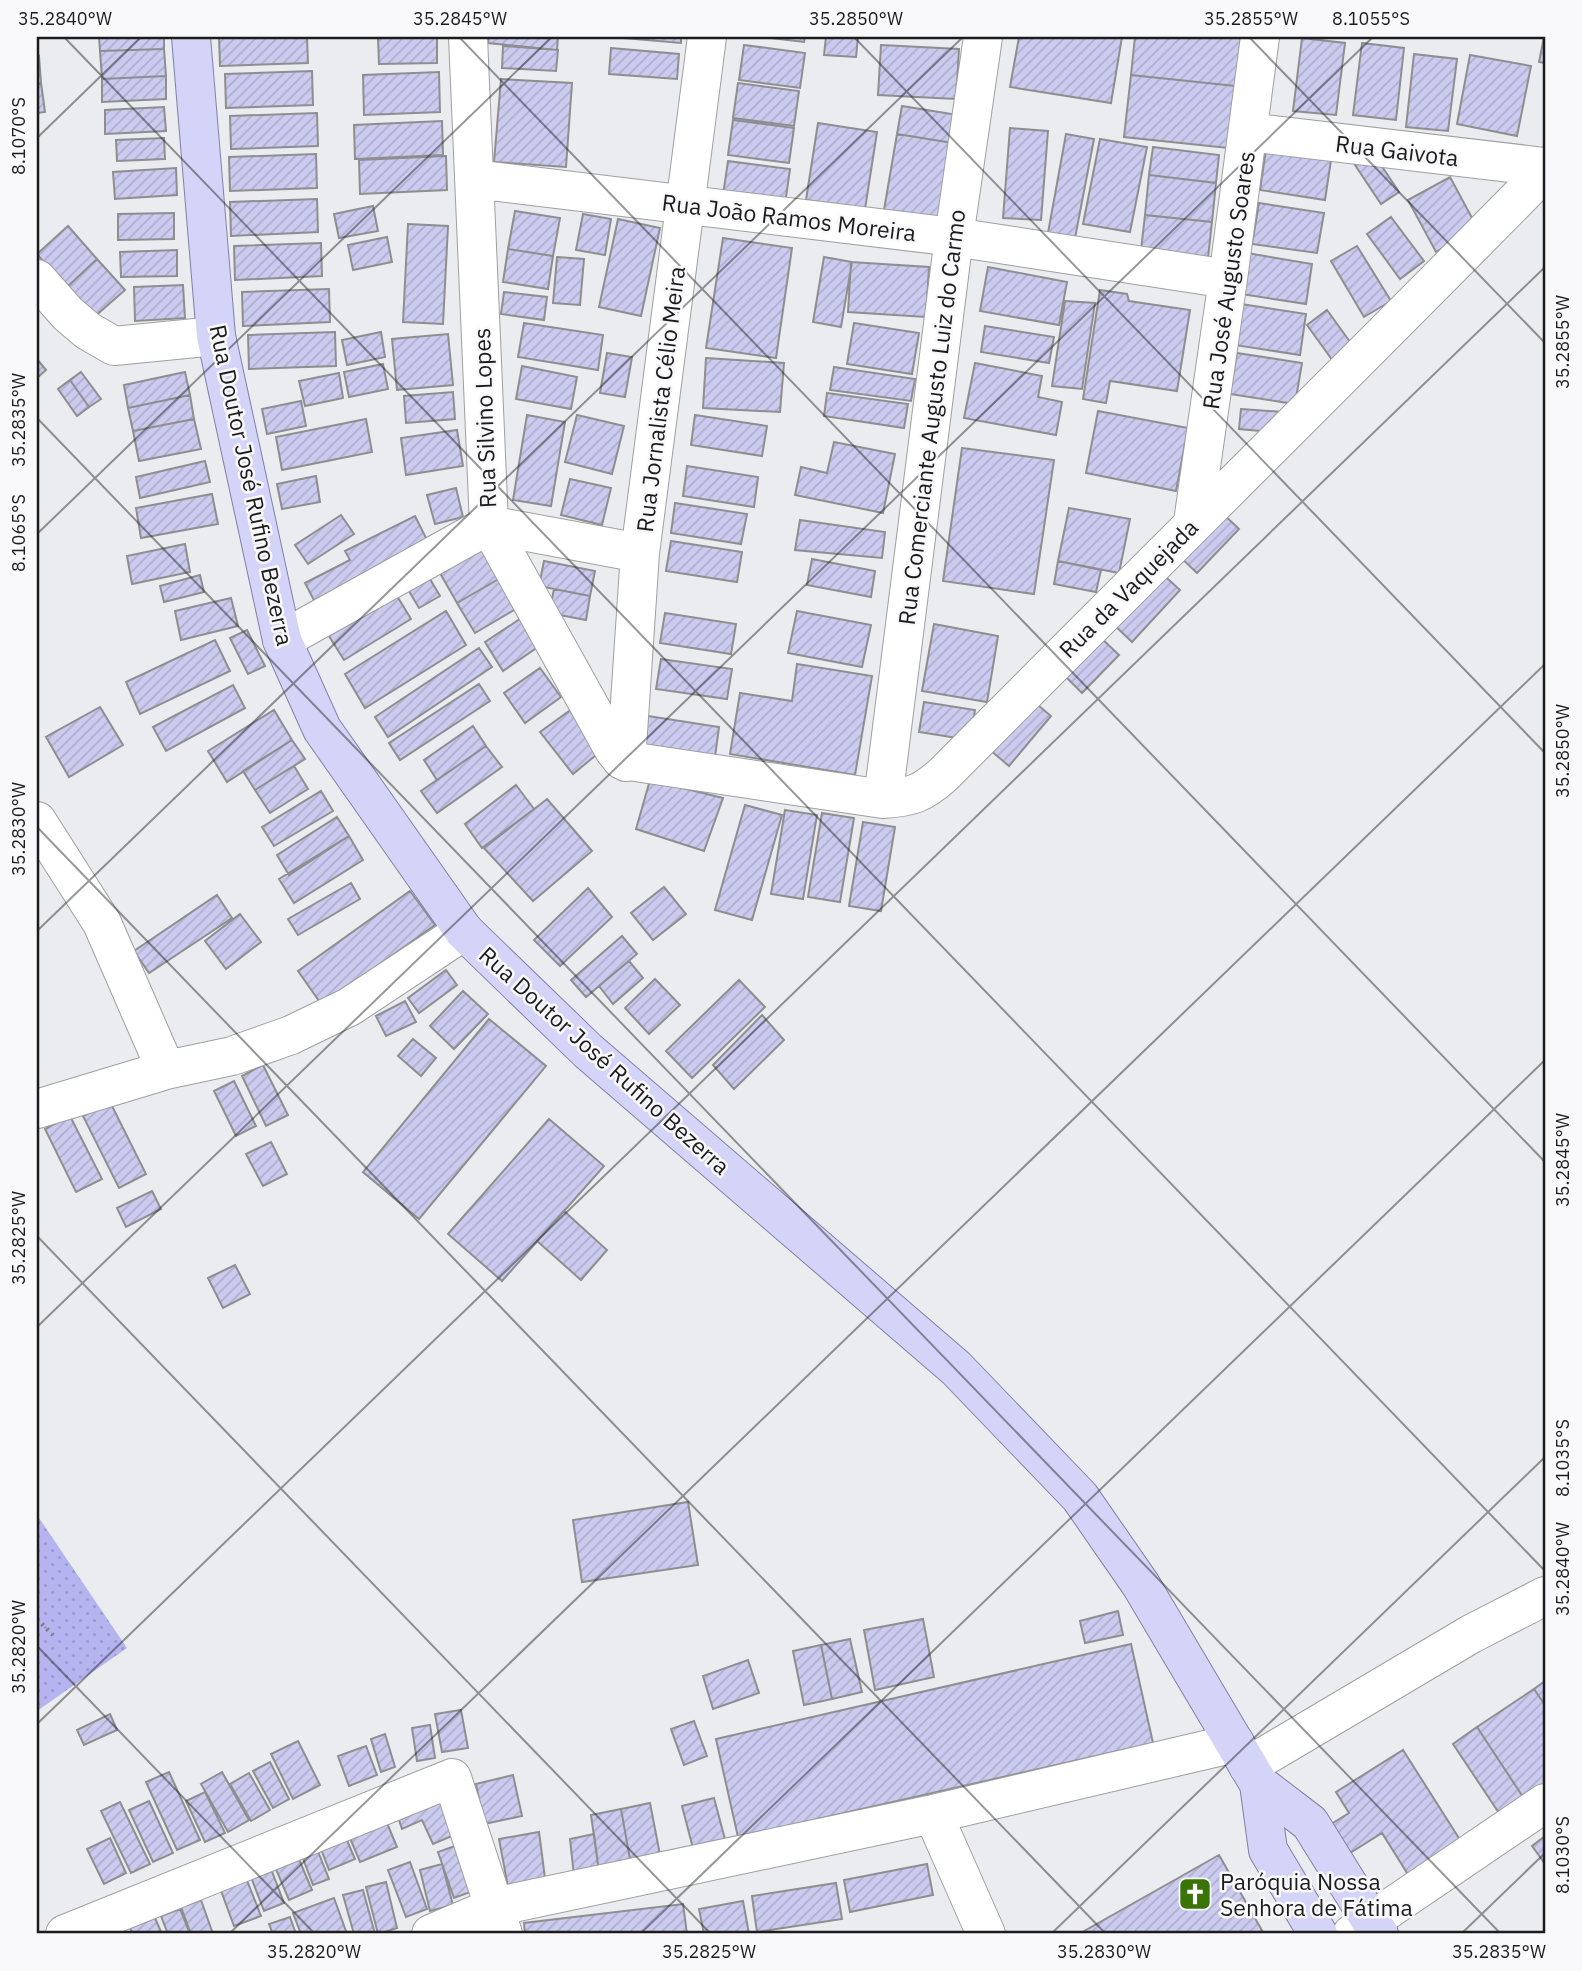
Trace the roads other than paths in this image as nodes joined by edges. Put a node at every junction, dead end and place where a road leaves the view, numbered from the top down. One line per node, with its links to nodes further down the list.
1 (191, 37): 13 (main road, Rua Doutor José Rufino Bezerra)
2 (468, 37): 8 (street, Rua Silvino Lopes)
3 (707, 37): 9 (street, Rua Jornalista Célio Meira)
4 (983, 37): 10 (street, Rua Comerciante Augusto Luiz do Carmo)
5 (1259, 37): 6 (street, Rua José Augusto Soares)
6 (1248, 132): 7 (street, Rua Gaivota); 12 (street, Rua José Augusto Soares)
7 (1545, 169): 14 (street, Rua da Vaquejada)
8 (474, 179): 9 (street, Rua João Ramos Moreira); 15 (street, Rua Silvino Lopes)
9 (685, 205): 10 (street, Rua João Ramos Moreira); 16 (street, Rua Jornalista Célio Meira)
10 (954, 237): 12 (street, Rua João Ramos Moreira); 19 (street, Rua Comerciante Augusto Luiz do Carmo)
11 (37, 279): 13 (street)
12 (1228, 279): 14 (street, Rua José Augusto Soares)
13 (216, 336): 17 (main road, Rua Doutor José Rufino Bezerra)
14 (1193, 522): 19 (street, Rua da Vaquejada)
15 (489, 525): 16 (street); 17 (street); 18 (street, Rua Silvino Lopes)
16 (640, 553): 18 (street, Rua Jornalista Célio Meira)
17 (282, 640): 21 (main road, Rua Doutor José Rufino Bezerra)
18 (626, 762): 19 (street, Rua da Vaquejada)
19 (883, 799)
20 (37, 821): 22 (street)
21 (464, 931): 22 (street); 25 (main road, Rua Doutor José Rufino Bezerra)
22 (166, 1070): 23 (street)
23 (37, 1109)
24 (1545, 1596): 25 (street)
25 (1247, 1764): 27 (street); 29 (main road, Rua Doutor José Rufino Bezerra); 33 (main road, Rua Doutor José Rufino Bezerra)
26 (1545, 1803): 29 (street)
27 (933, 1814): 28 (street); 32 (street)
28 (498, 1921): 30 (street); 31 (street)
29 (1368, 1930)
30 (65, 1934)
31 (431, 1934)
32 (986, 1934)
33 (1318, 1934)

